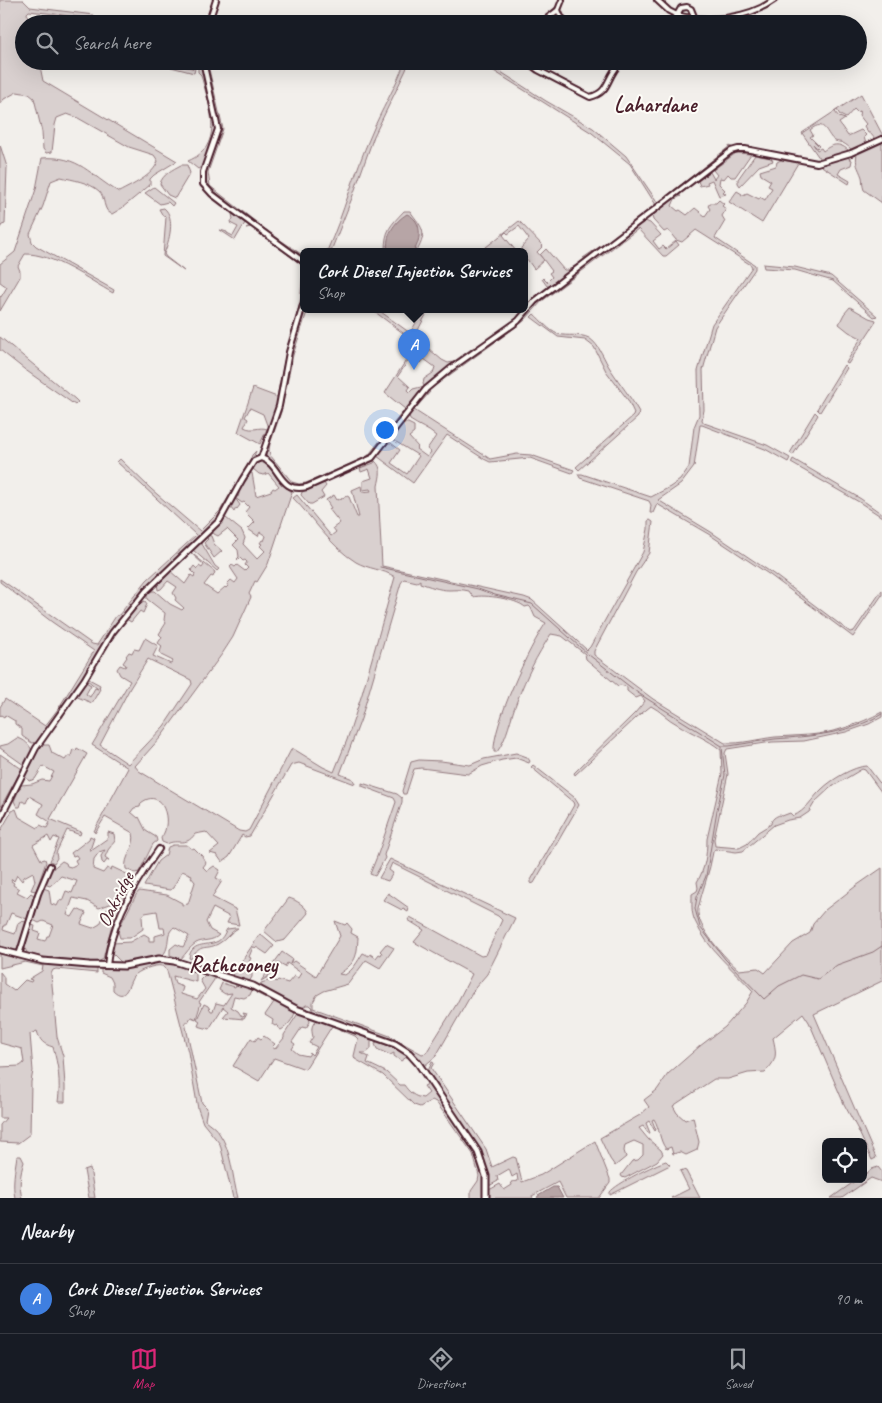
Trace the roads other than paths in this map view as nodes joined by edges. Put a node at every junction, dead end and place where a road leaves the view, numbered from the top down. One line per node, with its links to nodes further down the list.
1 (216, 0): 6 (street)
2 (562, 0): 5 (street)
3 (658, 0): 9 (street)
4 (774, 0): 11 (street)
5 (558, 10): 7 (street); 8 (street)
6 (211, 15)
7 (552, 15)
8 (560, 15)
9 (677, 15): 10 (street)
10 (693, 15)
11 (737, 15)
12 (205, 70): 16 (street)
13 (538, 70): 14 (street)
14 (614, 70)
15 (882, 139): 17 (street)
16 (300, 259)
17 (528, 308)
18 (301, 313): 20 (street)
19 (524, 313): 20 (street)
20 (261, 458): 21 (street)
21 (0, 819)
22 (160, 849): 26 (street, Oakridge)
23 (50, 866): 25 (street)
24 (0, 950): 25 (street)
25 (19, 955): 26 (street)
26 (107, 966): 27 (street)
27 (486, 1198)

